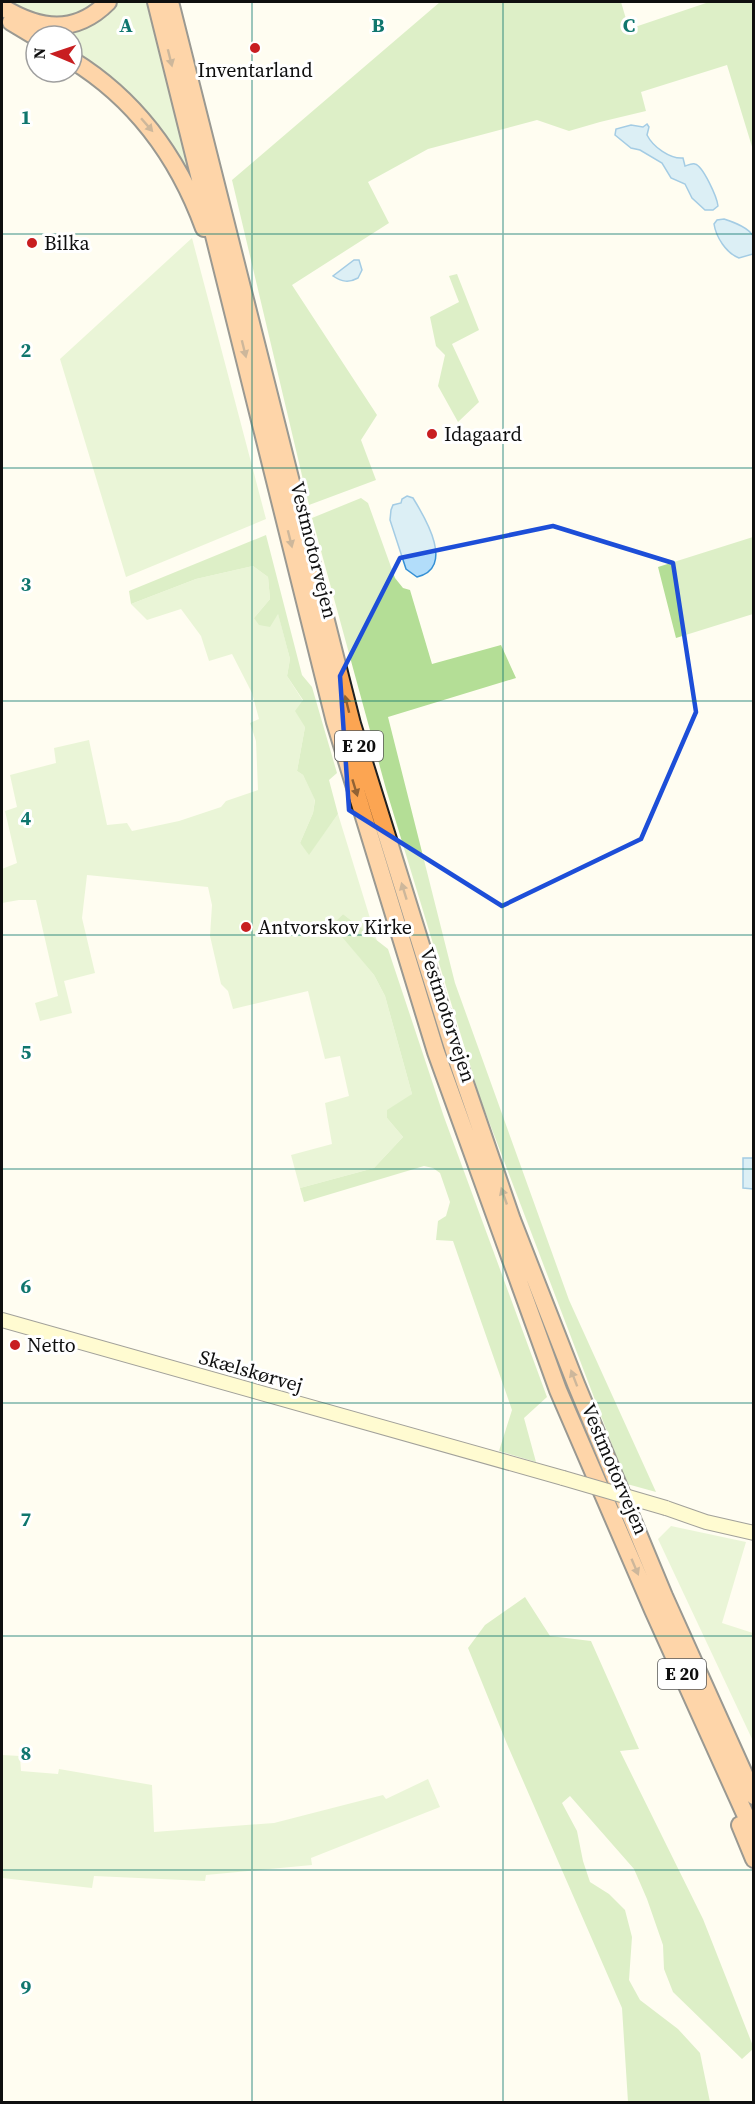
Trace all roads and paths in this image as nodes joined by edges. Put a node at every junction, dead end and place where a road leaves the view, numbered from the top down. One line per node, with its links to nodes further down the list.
1 (6, 2): 8 (highway)
2 (108, 2): 9 (highway)
3 (156, 2): 12 (highway, Vestmotorvejen / E 20, one-way to 12)
4 (170, 2): 15 (highway, Vestmotorvejen / E 20, one-way to 4)
5 (2, 7): 7 (highway)
6 (2, 16): 10 (highway)
7 (46, 24)
8 (56, 24)
9 (66, 24)
10 (24, 30)
11 (84, 67): 12 (highway, one-way to 12)
12 (237, 322): 16 (highway, Vestmotorvejen / E 20, one-way to 16)
13 (2, 1320): 14 (street, Skælskørvej, bridge)
14 (750, 1532)
15 (652, 1568): 17 (highway); 18 (highway, Vestmotorvejen / E 20)
16 (695, 1703): 19 (highway, Vestmotorvejen / E 20); 20 (highway)
17 (753, 1773)
18 (753, 1796)
19 (753, 1834)
20 (753, 1859)

